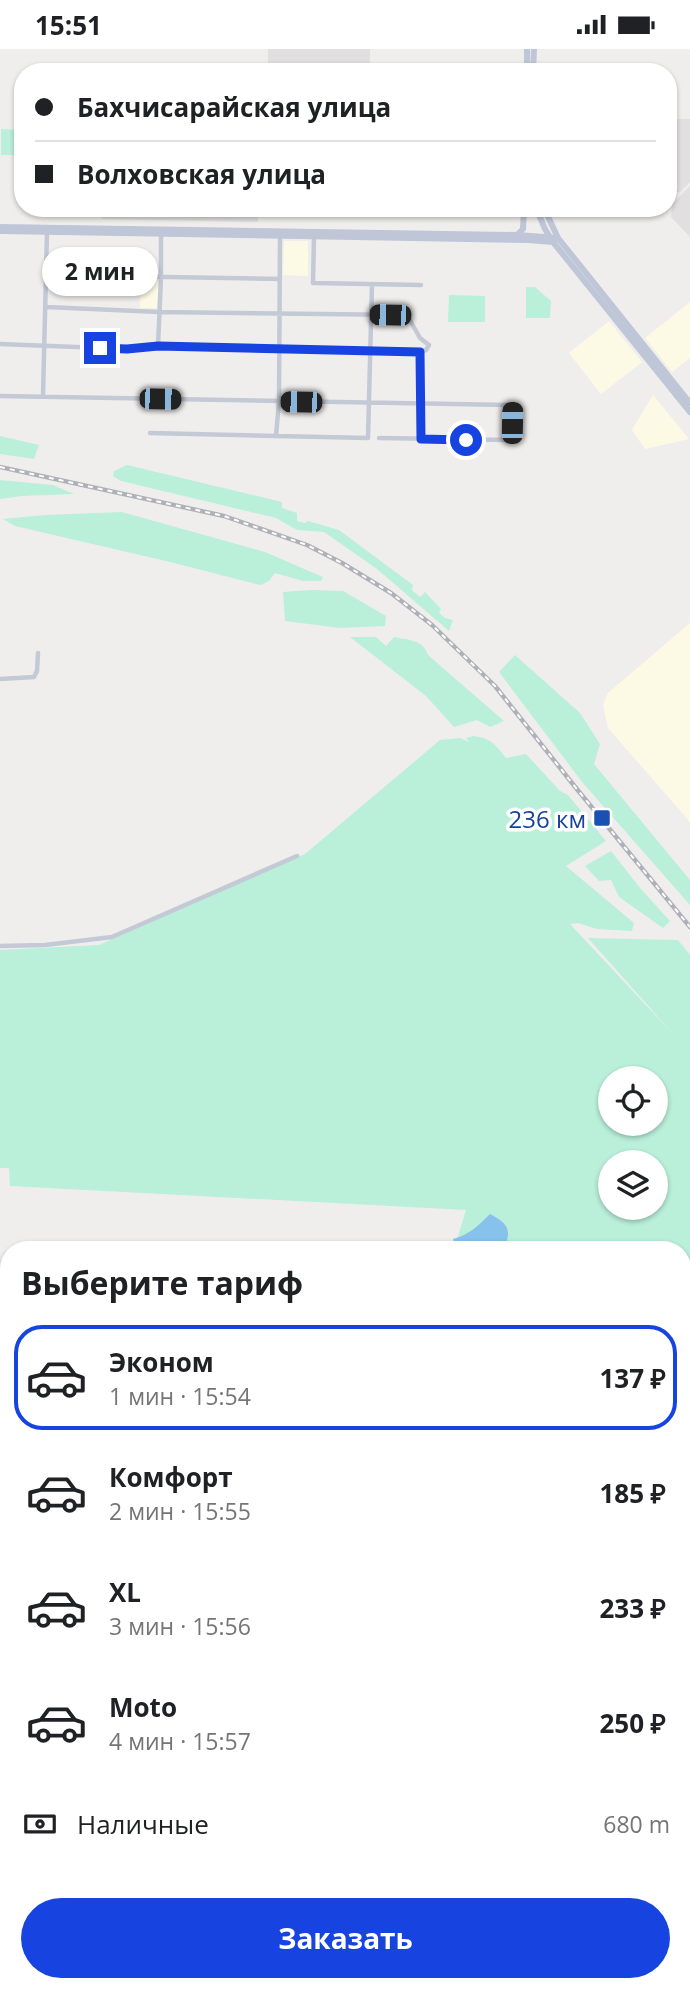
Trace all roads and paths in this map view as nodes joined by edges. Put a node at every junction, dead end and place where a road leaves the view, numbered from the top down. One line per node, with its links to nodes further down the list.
1 (524, 217): 8 (main road)
2 (541, 217): 12 (main road)
3 (547, 217): 12 (main road)
4 (0, 229): 5 (main road)
5 (47, 230): 6 (main road); 13 (street)
6 (161, 232): 7 (main road); 14 (street)
7 (280, 234): 9 (main road); 11 (main road); 15 (street)
8 (517, 235): 10 (main road); 12 (main road)
9 (398, 236): 10 (main road); 11 (main road)
10 (446, 236): 12 (main road)
11 (314, 237): 16 (street)
12 (553, 239): 28 (main road)
13 (46, 275): 14 (street); 18 (street)
14 (162, 278): 15 (street); 19 (street)
15 (280, 279): 20 (street)
16 (372, 284): 17 (street); 21 (street)
17 (421, 285)
18 (46, 307): 19 (street); 23 (street)
19 (159, 312): 20 (street); 24 (street)
20 (279, 313): 21 (street); 25 (street)
21 (372, 315): 26 (street); 27 (street)
22 (0, 344): 23 (street)
23 (46, 345): 24 (street); 30 (street)
24 (158, 346): 25 (street)
25 (279, 350): 26 (street); 31 (street)
26 (370, 351): 27 (street); 32 (street)
27 (420, 352): 33 (street)
28 (660, 370): 34 (main road); 35 (main road)
29 (0, 396): 30 (street)
30 (43, 396): 31 (street)
31 (279, 401): 32 (street); 37 (street)
32 (368, 403): 33 (street); 37 (street)
33 (420, 403): 39 (street); 39 (street)
34 (690, 403)
35 (690, 412)
36 (150, 433): 37 (street)
37 (276, 436)
38 (379, 438): 39 (street)
39 (421, 439)
40 (38, 653): 41 (street)
41 (0, 679)
42 (298, 856): 43 (street)
43 (0, 946)

